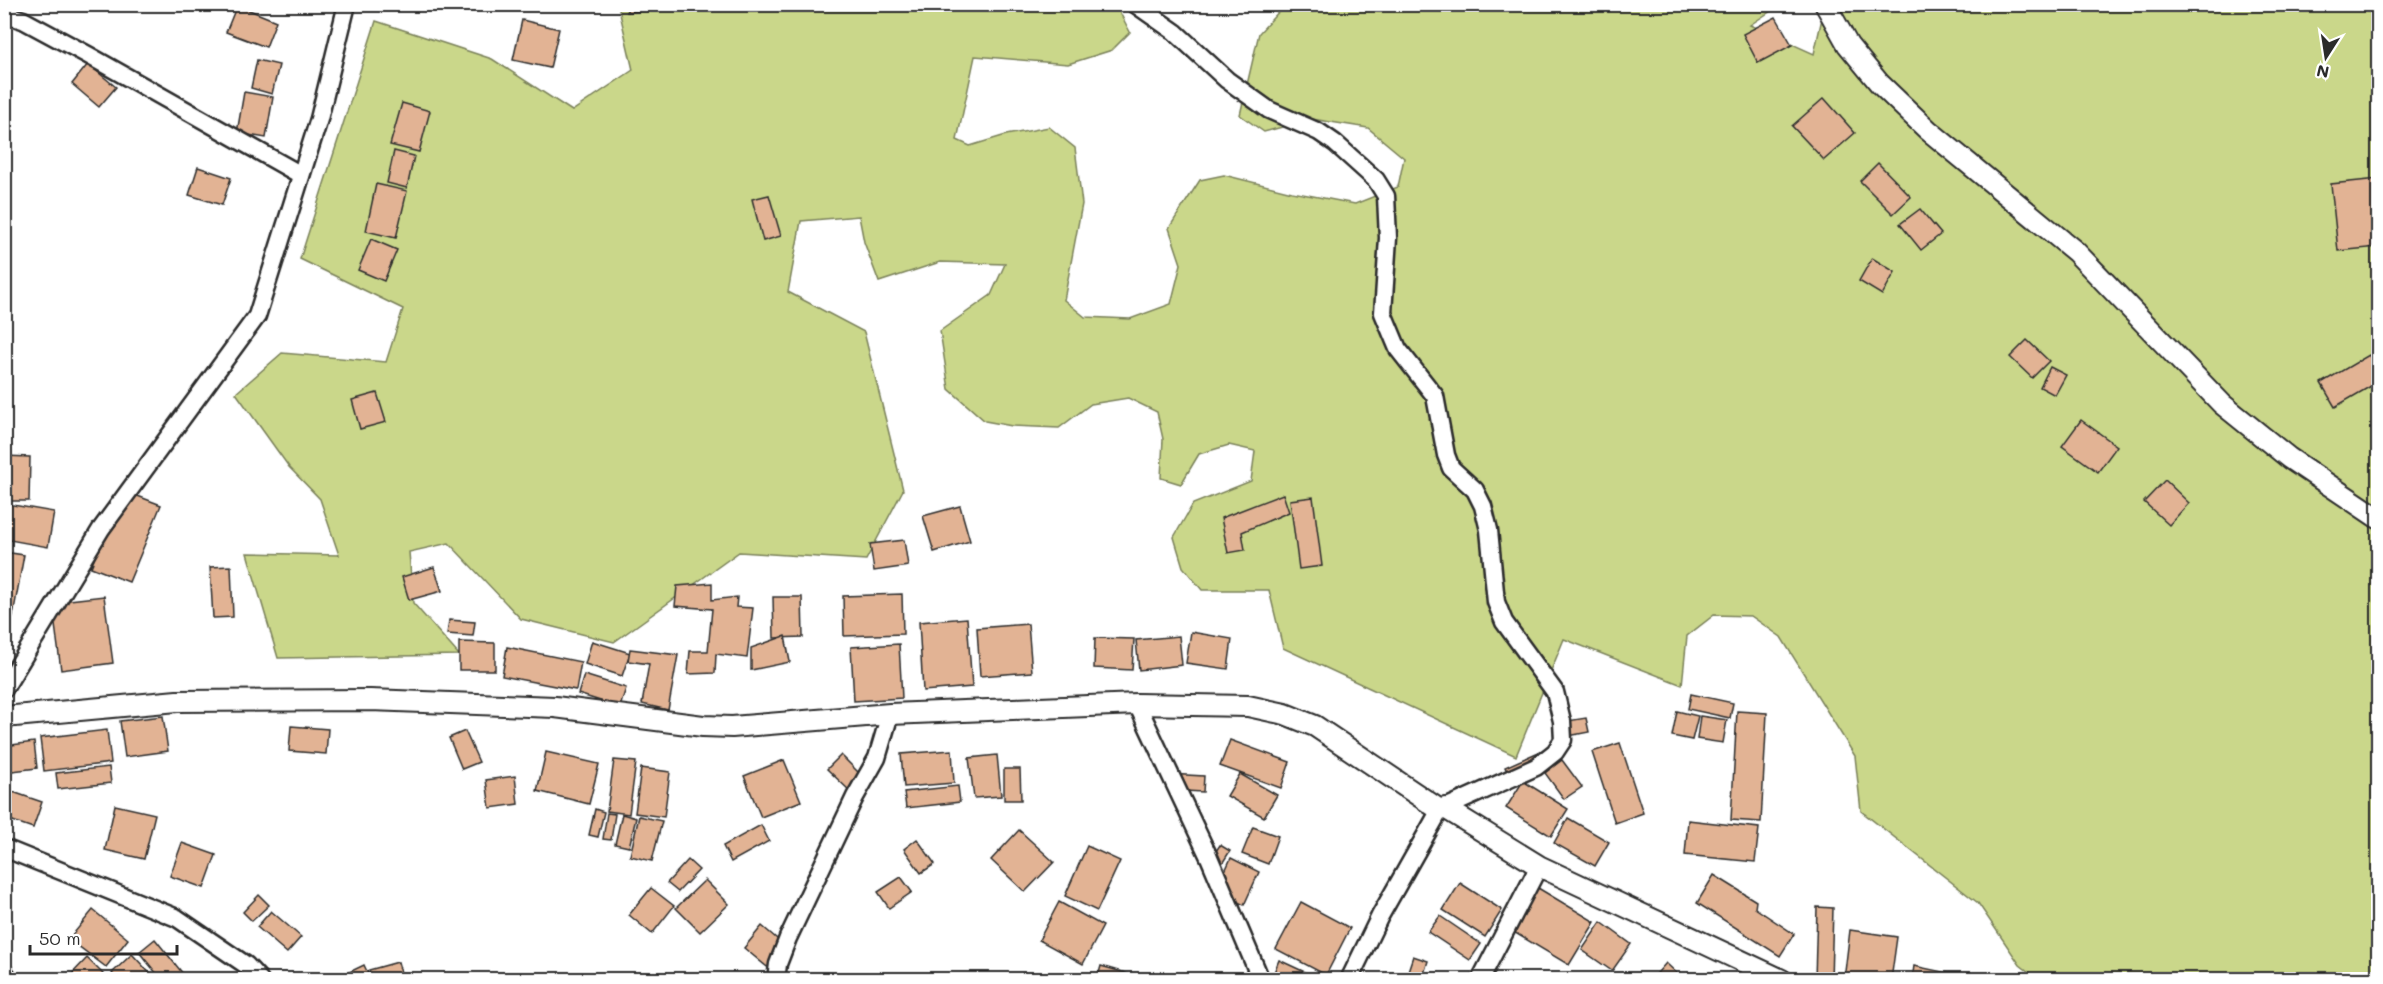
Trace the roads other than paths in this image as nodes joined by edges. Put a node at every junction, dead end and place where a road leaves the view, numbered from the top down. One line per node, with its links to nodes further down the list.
1 (347, 4): 5 (street)
2 (1135, 4): 11 (street)
3 (1826, 4): 6 (street)
4 (4, 14): 5 (street)
5 (301, 175): 7 (street)
6 (2379, 518)
7 (4, 689)
8 (1137, 704): 9 (street); 11 (street); 18 (street)
9 (890, 714): 10 (street); 17 (street)
10 (4, 717)
11 (1443, 809): 13 (street); 19 (street)
12 (4, 848): 16 (street)
13 (1539, 866): 20 (street); 21 (street)
14 (4, 972): 15 (street)
15 (10, 980)
16 (260, 980)
17 (777, 980)
18 (1261, 980)
19 (1349, 980)
20 (1480, 980)
21 (1782, 980)

